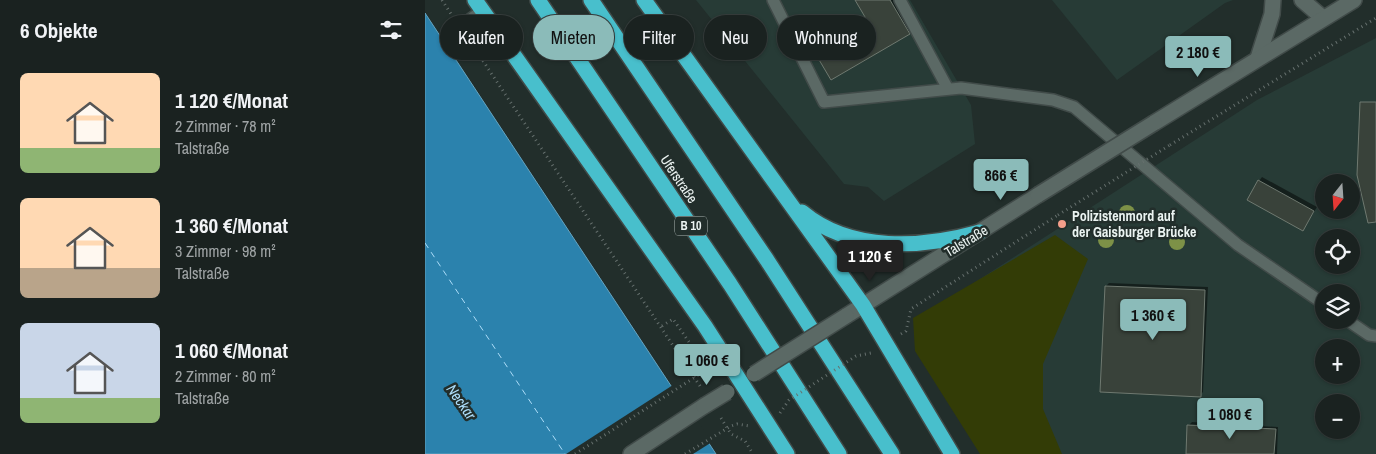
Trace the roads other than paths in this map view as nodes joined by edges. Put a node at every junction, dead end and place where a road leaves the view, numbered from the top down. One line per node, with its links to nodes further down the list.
1 (538, 0): 23 (highway, Uferstraße / B 10)
2 (591, 0): 24 (highway, Uferstraße)
3 (645, 0): 14 (highway)
4 (773, 0): 13 (lane)
5 (899, 0): 13 (lane)
6 (1273, 0): 12 (main road)
7 (1302, 0): 11 (main road)
8 (1354, 0): 11 (main road, Talstraße)
9 (479, 5): 10 (lane); 20 (highway)
10 (470, 15)
11 (1323, 18): 12 (main road, Talstraße)
12 (1257, 58): 15 (main road, Talstraße, bridge)
13 (948, 89): 16 (lane)
14 (792, 204): 15 (highway); 17 (highway)
15 (980, 232): 17 (main road, Talstraße)
16 (1315, 298)
17 (863, 305): 20 (main road, Talstraße, bridge); 25 (highway)
18 (1360, 329): 19 (lane)
19 (1376, 336)
20 (748, 378): 21 (main road, Talstraße, bridge); 22 (highway)
21 (631, 454)
22 (787, 454)
23 (839, 454)
24 (892, 454)
25 (952, 454)

